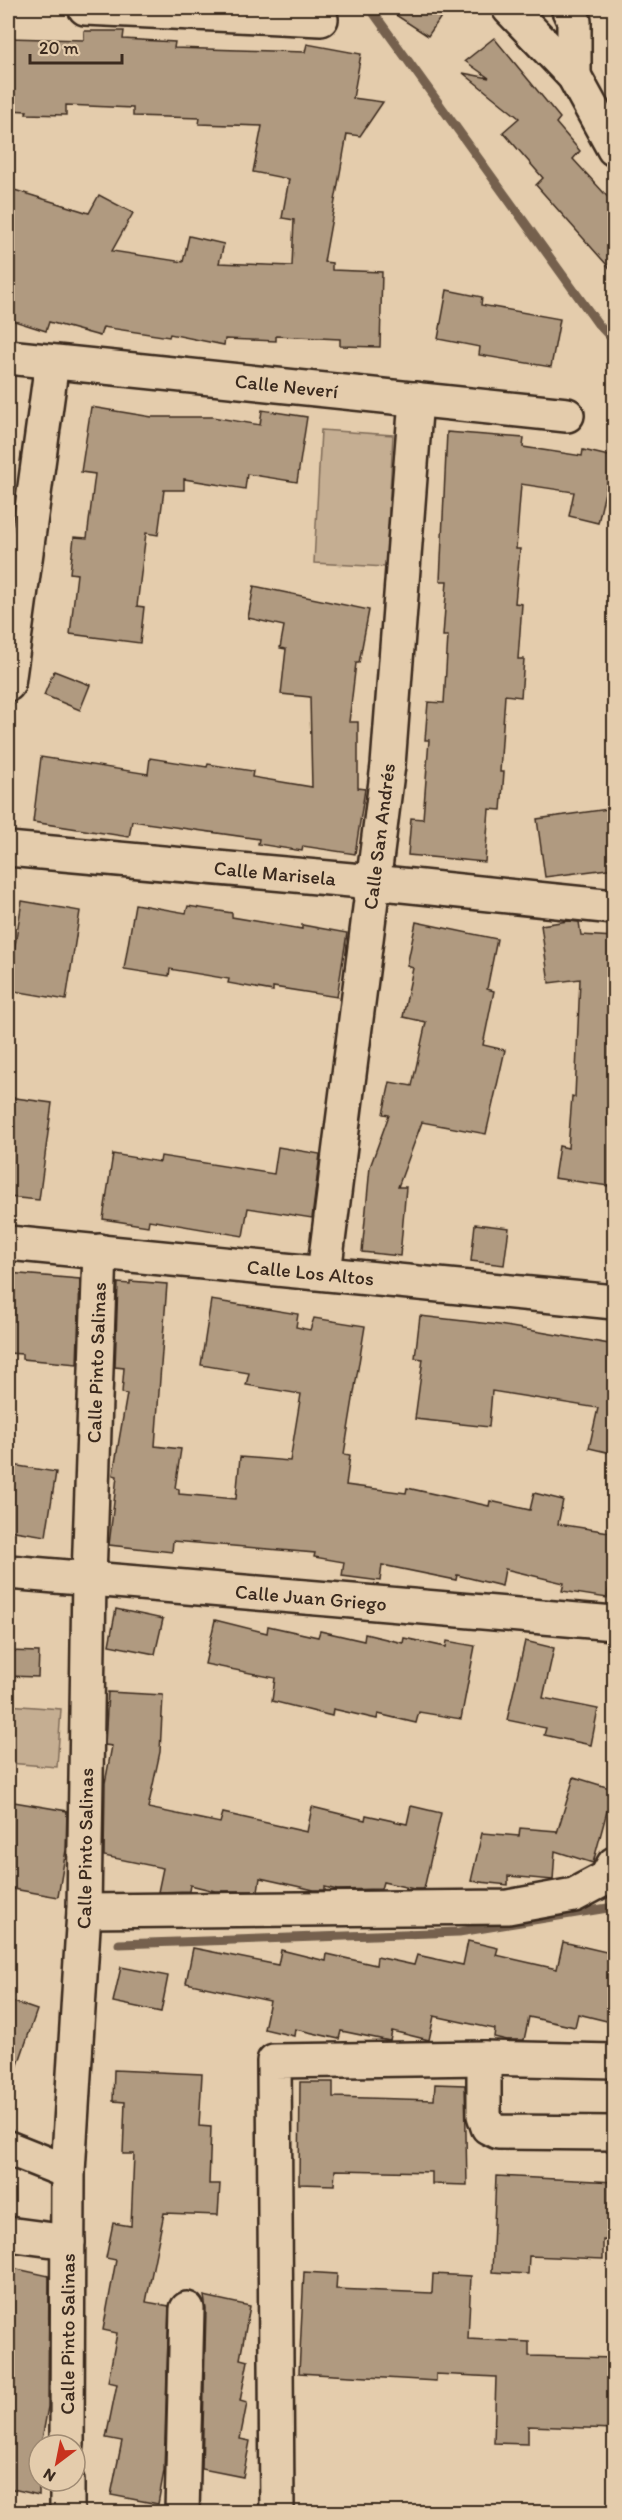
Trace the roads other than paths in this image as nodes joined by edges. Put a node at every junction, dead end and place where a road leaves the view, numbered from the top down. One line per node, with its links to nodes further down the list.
1 (84, 8): 4 (street)
2 (508, 8): 5 (street)
3 (568, 8): 5 (street)
4 (321, 19)
5 (574, 76): 6 (street)
6 (615, 149)
7 (8, 357): 8 (street, Calle Neverí)
8 (52, 362): 9 (street, Calle Neverí); 11 (street)
9 (416, 399): 10 (street, Calle Neverí); 13 (street, Calle San Andrés)
10 (567, 415)
11 (8, 684)
12 (8, 849): 13 (street, Calle Marisela)
13 (373, 882): 14 (street, Calle Marisela); 17 (street, Calle San Andrés)
14 (615, 907)
15 (8, 1243): 16 (street, Calle Los Altos)
16 (100, 1251): 17 (street, Calle Los Altos); 20 (street, Calle Pinto Salinas)
17 (324, 1273): 18 (street, Calle Los Altos)
18 (615, 1302)
19 (8, 1572): 20 (street, Calle Juan Griego)
20 (89, 1578): 21 (street, Calle Juan Griego); 23 (street, Calle Pinto Salinas)
21 (615, 1623)
22 (615, 1864): 23 (street)
23 (84, 1911): 28 (street, Calle Pinto Salinas)
24 (484, 2058): 25 (street); 26 (street); 36 (street)
25 (615, 2061)
26 (615, 2133)
27 (8, 2148): 28 (street)
28 (68, 2172): 30 (street, Calle Pinto Salinas)
29 (8, 2234): 30 (street)
30 (68, 2242): 32 (street, Calle Pinto Salinas)
31 (187, 2309): 35 (street)
32 (67, 2433)
33 (67, 2493): 34 (street)
34 (67, 2512)
35 (182, 2512)
36 (277, 2512)

